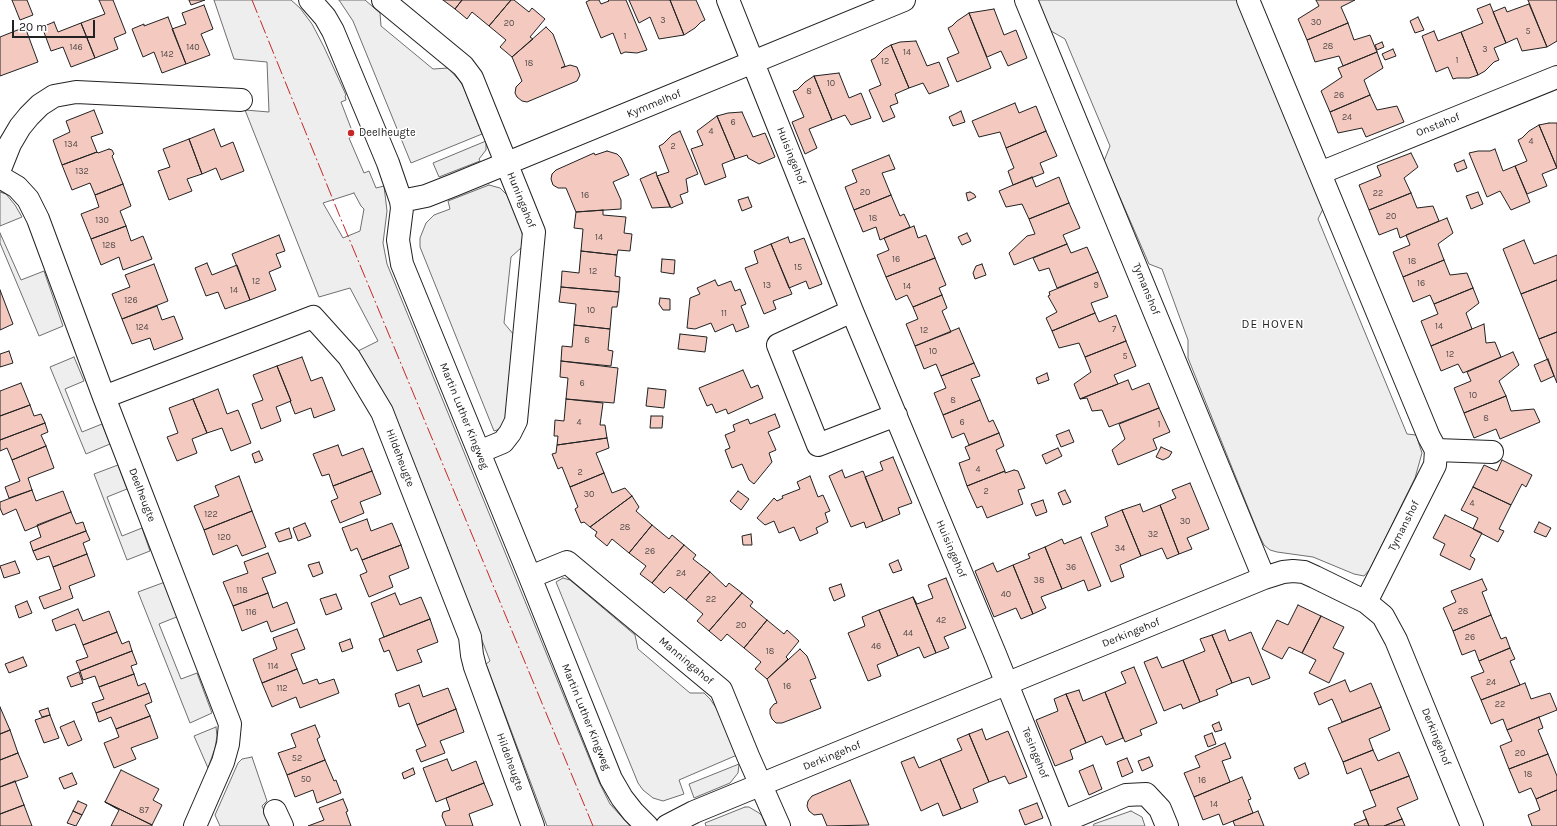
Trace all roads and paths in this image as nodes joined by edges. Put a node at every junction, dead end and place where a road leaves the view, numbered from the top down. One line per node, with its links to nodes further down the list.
1 (310, 0): 14 (street, Martin Luther Kingweg)
2 (383, 0): 10 (street, Huningahof)
3 (728, 0): 7 (street, Huisingehof)
4 (904, 0): 7 (street, Kymmelhof)
5 (1026, 0): 22 (street, Tymanshof)
6 (1248, 0): 12 (street)
7 (754, 63): 10 (street, Kymmelhof); 15 (street, Huisingehof)
8 (1557, 77): 12 (street, Onstahof)
9 (241, 100): 11 (street)
10 (506, 163): 14 (street, Kymmelhof); 19 (street, Huningahof)
11 (0, 169)
12 (1320, 173): 18 (street)
13 (0, 177): 16 (street, Deelheugte)
14 (401, 201): 19 (street, Martin Luther Kingweg)
15 (852, 312): 17 (street, Huisingehof); 17 (street)
16 (104, 397): 27 (street, Deelheugte); 28 (street, Hildeheugte)
17 (896, 415): 24 (street, Huisingehof)
18 (1436, 450): 20 (street); 23 (street, Tymanshof)
19 (479, 452): 21 (street, Martin Luther Kingweg)
20 (1492, 452)
21 (530, 577): 25 (street, Manningahof); 29 (street, Martin Luther Kingweg)
22 (1264, 578): 23 (street, Derkingehof); 24 (street, Derkingehof)
23 (1366, 602): 33 (street, Derkingehof)
24 (1007, 684): 25 (street, Derkingehof); 26 (street, Tesingehof)
25 (760, 785): 30 (street, Derkingehof); 31 (street, Manningahof)
26 (1063, 824): 32 (street, Tesingehof)
27 (195, 826)
28 (533, 826)
29 (647, 826)
30 (667, 826)
31 (779, 826)
32 (1167, 826)
33 (1472, 826)

